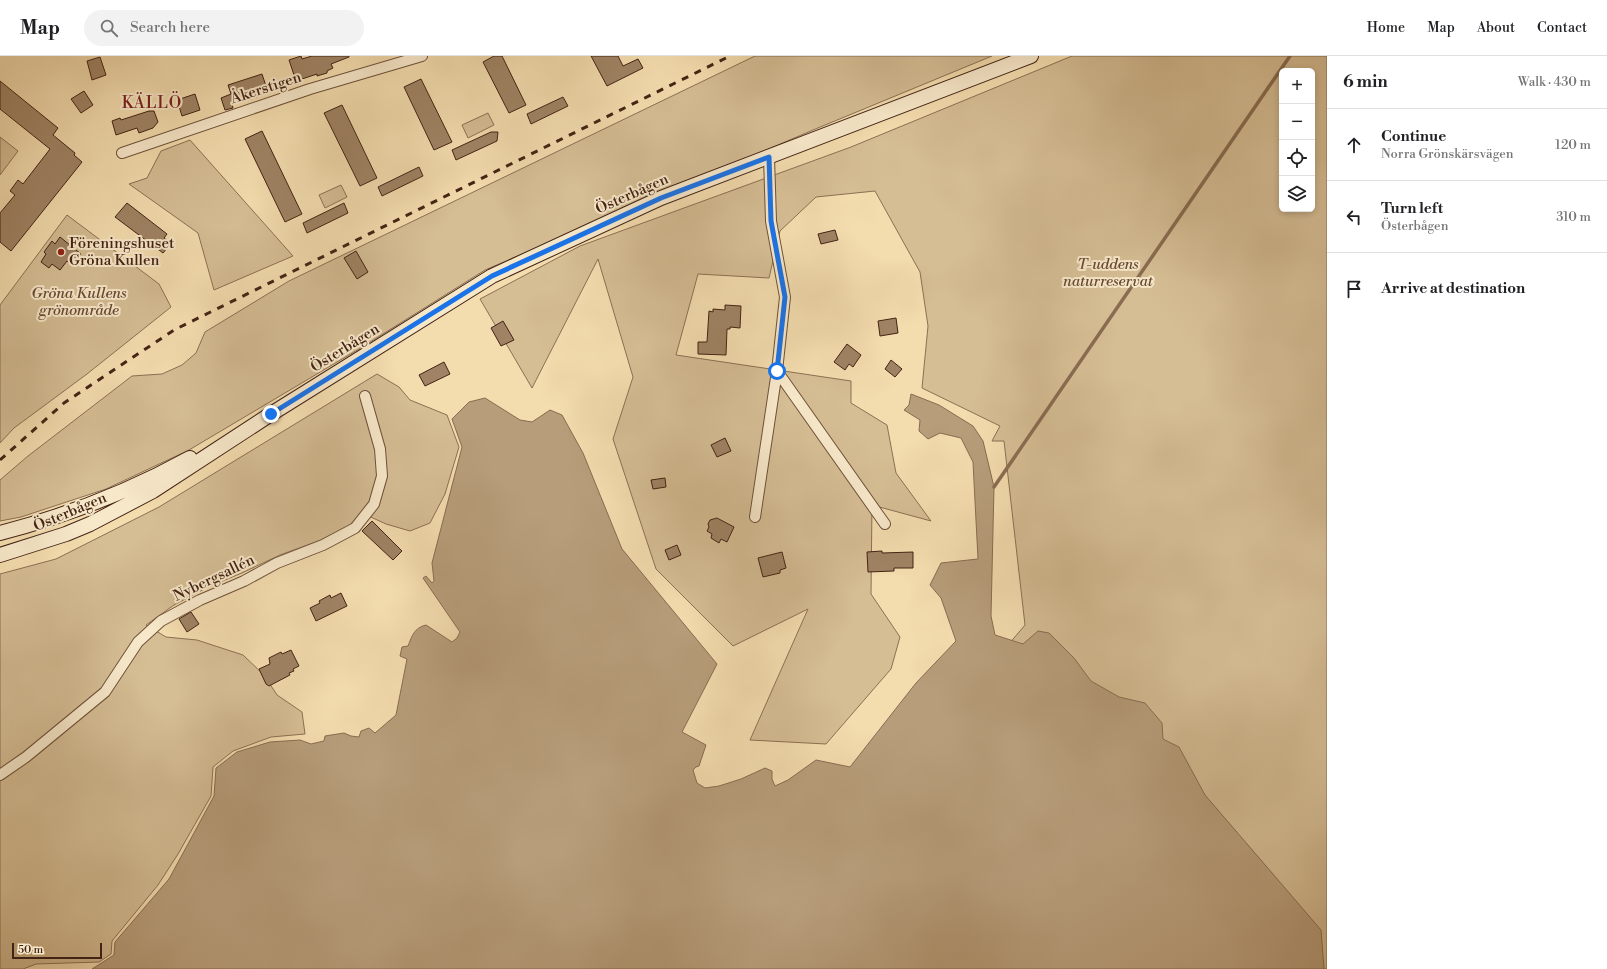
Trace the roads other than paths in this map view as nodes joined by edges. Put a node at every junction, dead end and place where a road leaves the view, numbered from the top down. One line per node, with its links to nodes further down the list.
1 (422, 56): 3 (street, Åkerstigen)
2 (1031, 56): 4 (main road, Österbågen)
3 (122, 153)
4 (769, 157): 5 (street); 7 (main road, Österbågen)
5 (777, 371): 8 (street); 9 (street)
6 (365, 396): 12 (street, Nybergsallén)
7 (271, 414): 10 (main road, Österbågen); 11 (main road, Österbågen)
8 (755, 517)
9 (885, 524)
10 (0, 534)
11 (0, 555)
12 (0, 775)

